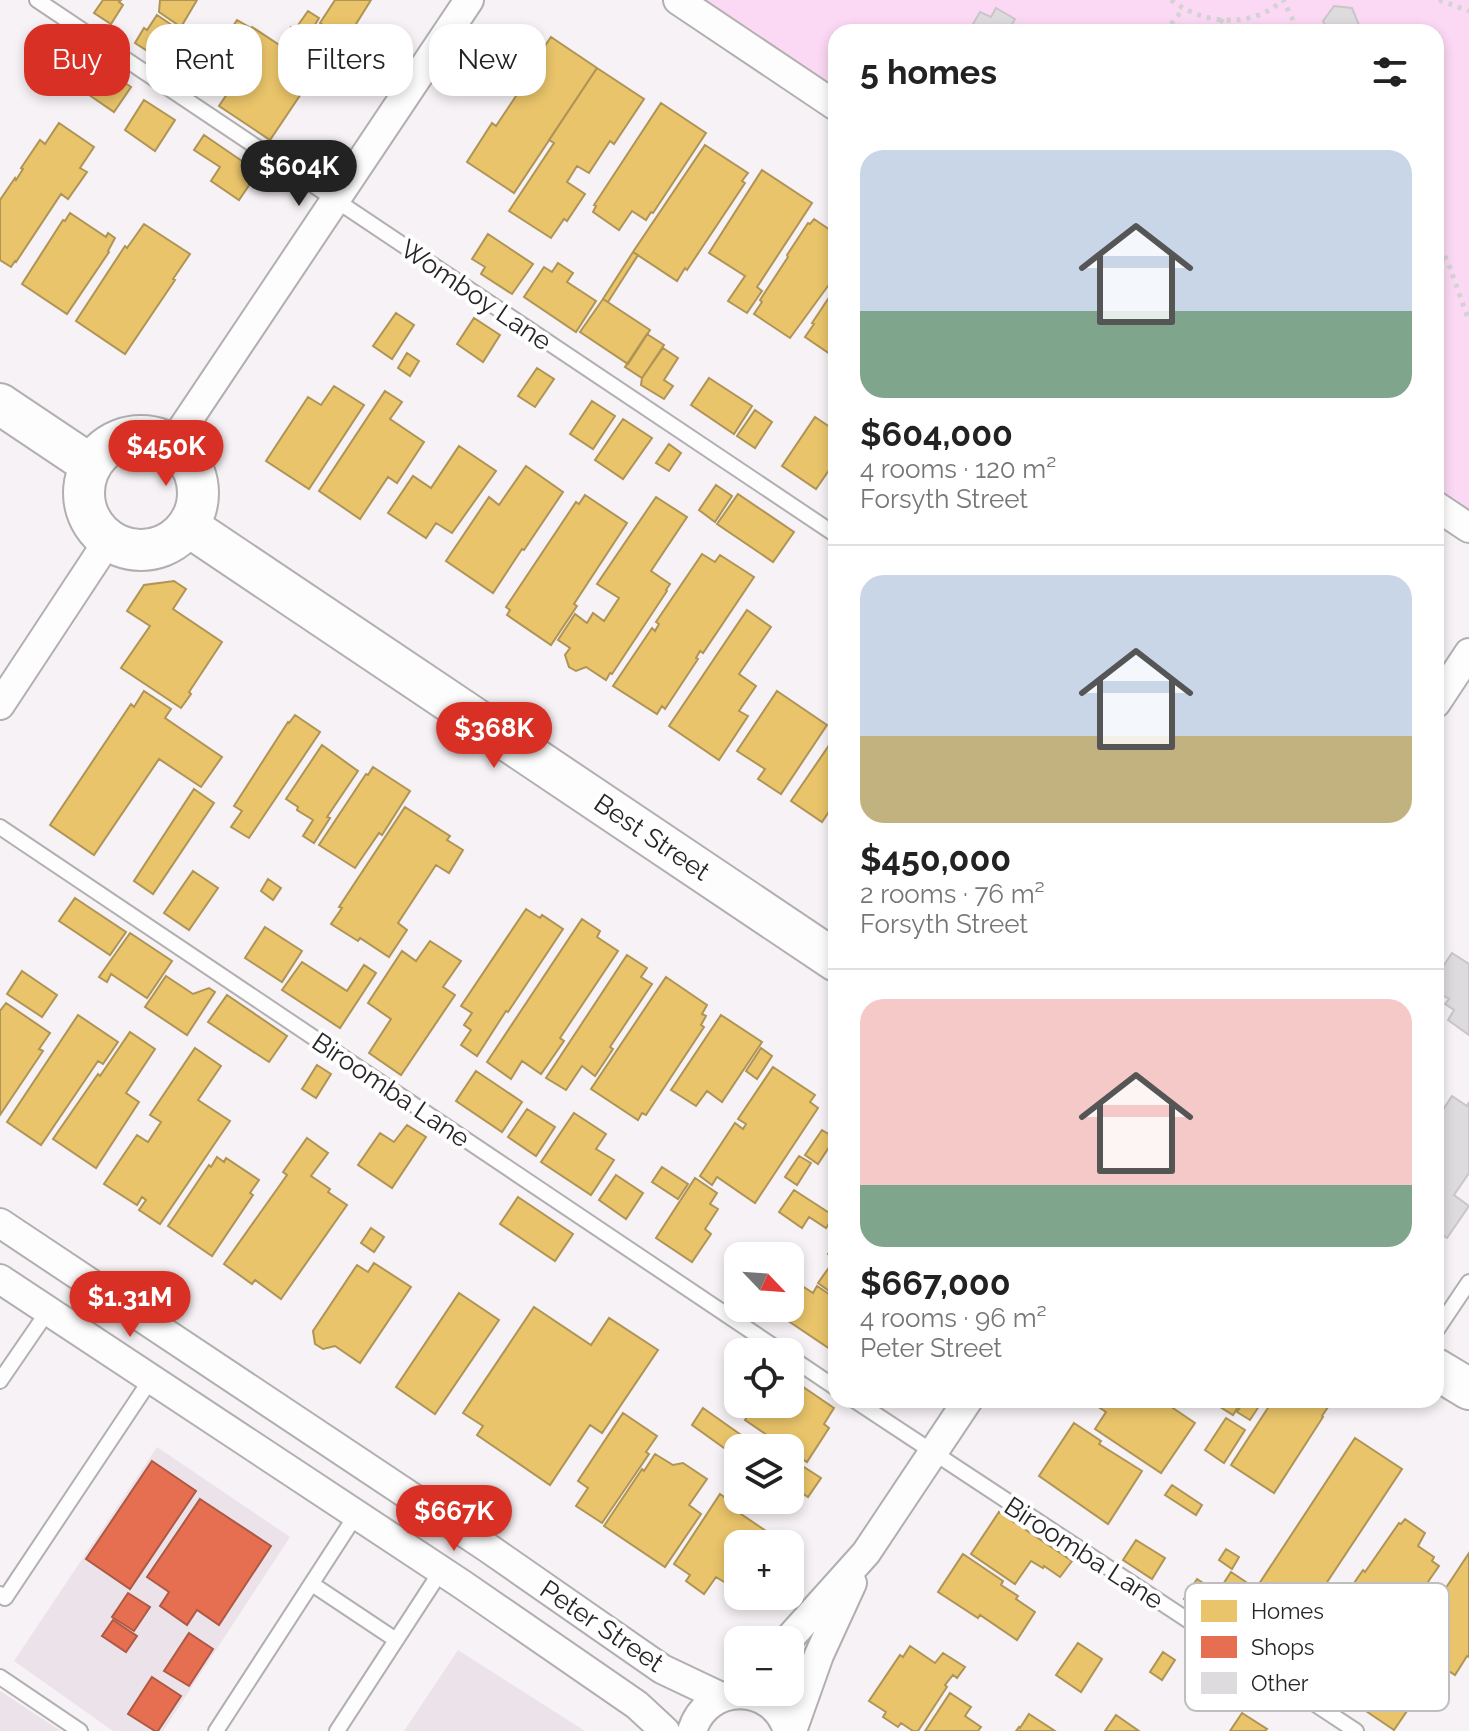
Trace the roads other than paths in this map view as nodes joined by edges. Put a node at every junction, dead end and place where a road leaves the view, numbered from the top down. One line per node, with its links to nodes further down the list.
1 (37, 0): 5 (lane, Womboy Lane)
2 (469, 0): 5 (street)
3 (678, 0): 4 (street)
4 (828, 101)
5 (335, 201): 7 (street); 12 (lane, Womboy Lane)
6 (0, 404): 8 (street)
7 (172, 444): 8 (street); 10 (street)
8 (91, 465): 13 (street)
9 (1444, 511): 11 (street)
10 (188, 526): 13 (street); 18 (street, Best Street)
11 (1469, 528)
12 (828, 530)
13 (108, 541): 16 (street)
14 (1469, 653): 15 (street)
15 (1444, 691)
16 (0, 705)
17 (0, 827): 26 (lane, Biroomba Lane)
18 (828, 956)
19 (11, 1231): 20 (street, Peter Street); 25 (street, Peter Street)
20 (0, 1272)
21 (0, 1279): 23 (street, Peter Street)
22 (1469, 1282): 24 (lane)
23 (48, 1311): 29 (street, Peter Street); 30 (lane)
24 (1444, 1319)
25 (165, 1333): 29 (street); 36 (street, Peter Street)
26 (761, 1338)
27 (804, 1366): 31 (lane)
28 (1444, 1374): 32 (street)
29 (145, 1376): 37 (street, Peter Street); 43 (lane)
30 (0, 1381)
31 (828, 1383)
32 (1469, 1389)
33 (866, 1408): 35 (lane, Biroomba Lane)
34 (963, 1408): 35 (street)
35 (933, 1453): 40 (street); 44 (lane, Biroomba Lane)
36 (345, 1454): 37 (street); 39 (street, Peter Street)
37 (321, 1491): 38 (street, Peter Street)
38 (356, 1515): 41 (street, Peter Street); 42 (lane)
39 (488, 1548): 41 (street); 48 (street, Peter Street)
40 (866, 1553): 45 (street); 57 (street)
41 (452, 1578): 46 (lane); 55 (street, Peter Street)
42 (312, 1584): 46 (lane); 53 (lane)
43 (0, 1594)
44 (1185, 1619)
45 (801, 1626)
46 (396, 1640): 54 (lane)
47 (0, 1677): 52 (lane)
48 (724, 1691)
49 (724, 1698): 56 (street)
50 (772, 1706): 57 (street, Peter Street)
51 (1326, 1711): 58 (lane, Biroomba Lane)
52 (80, 1731)
53 (216, 1731)
54 (337, 1731)
55 (665, 1731)
56 (692, 1731)
57 (790, 1731)
58 (1356, 1731)

